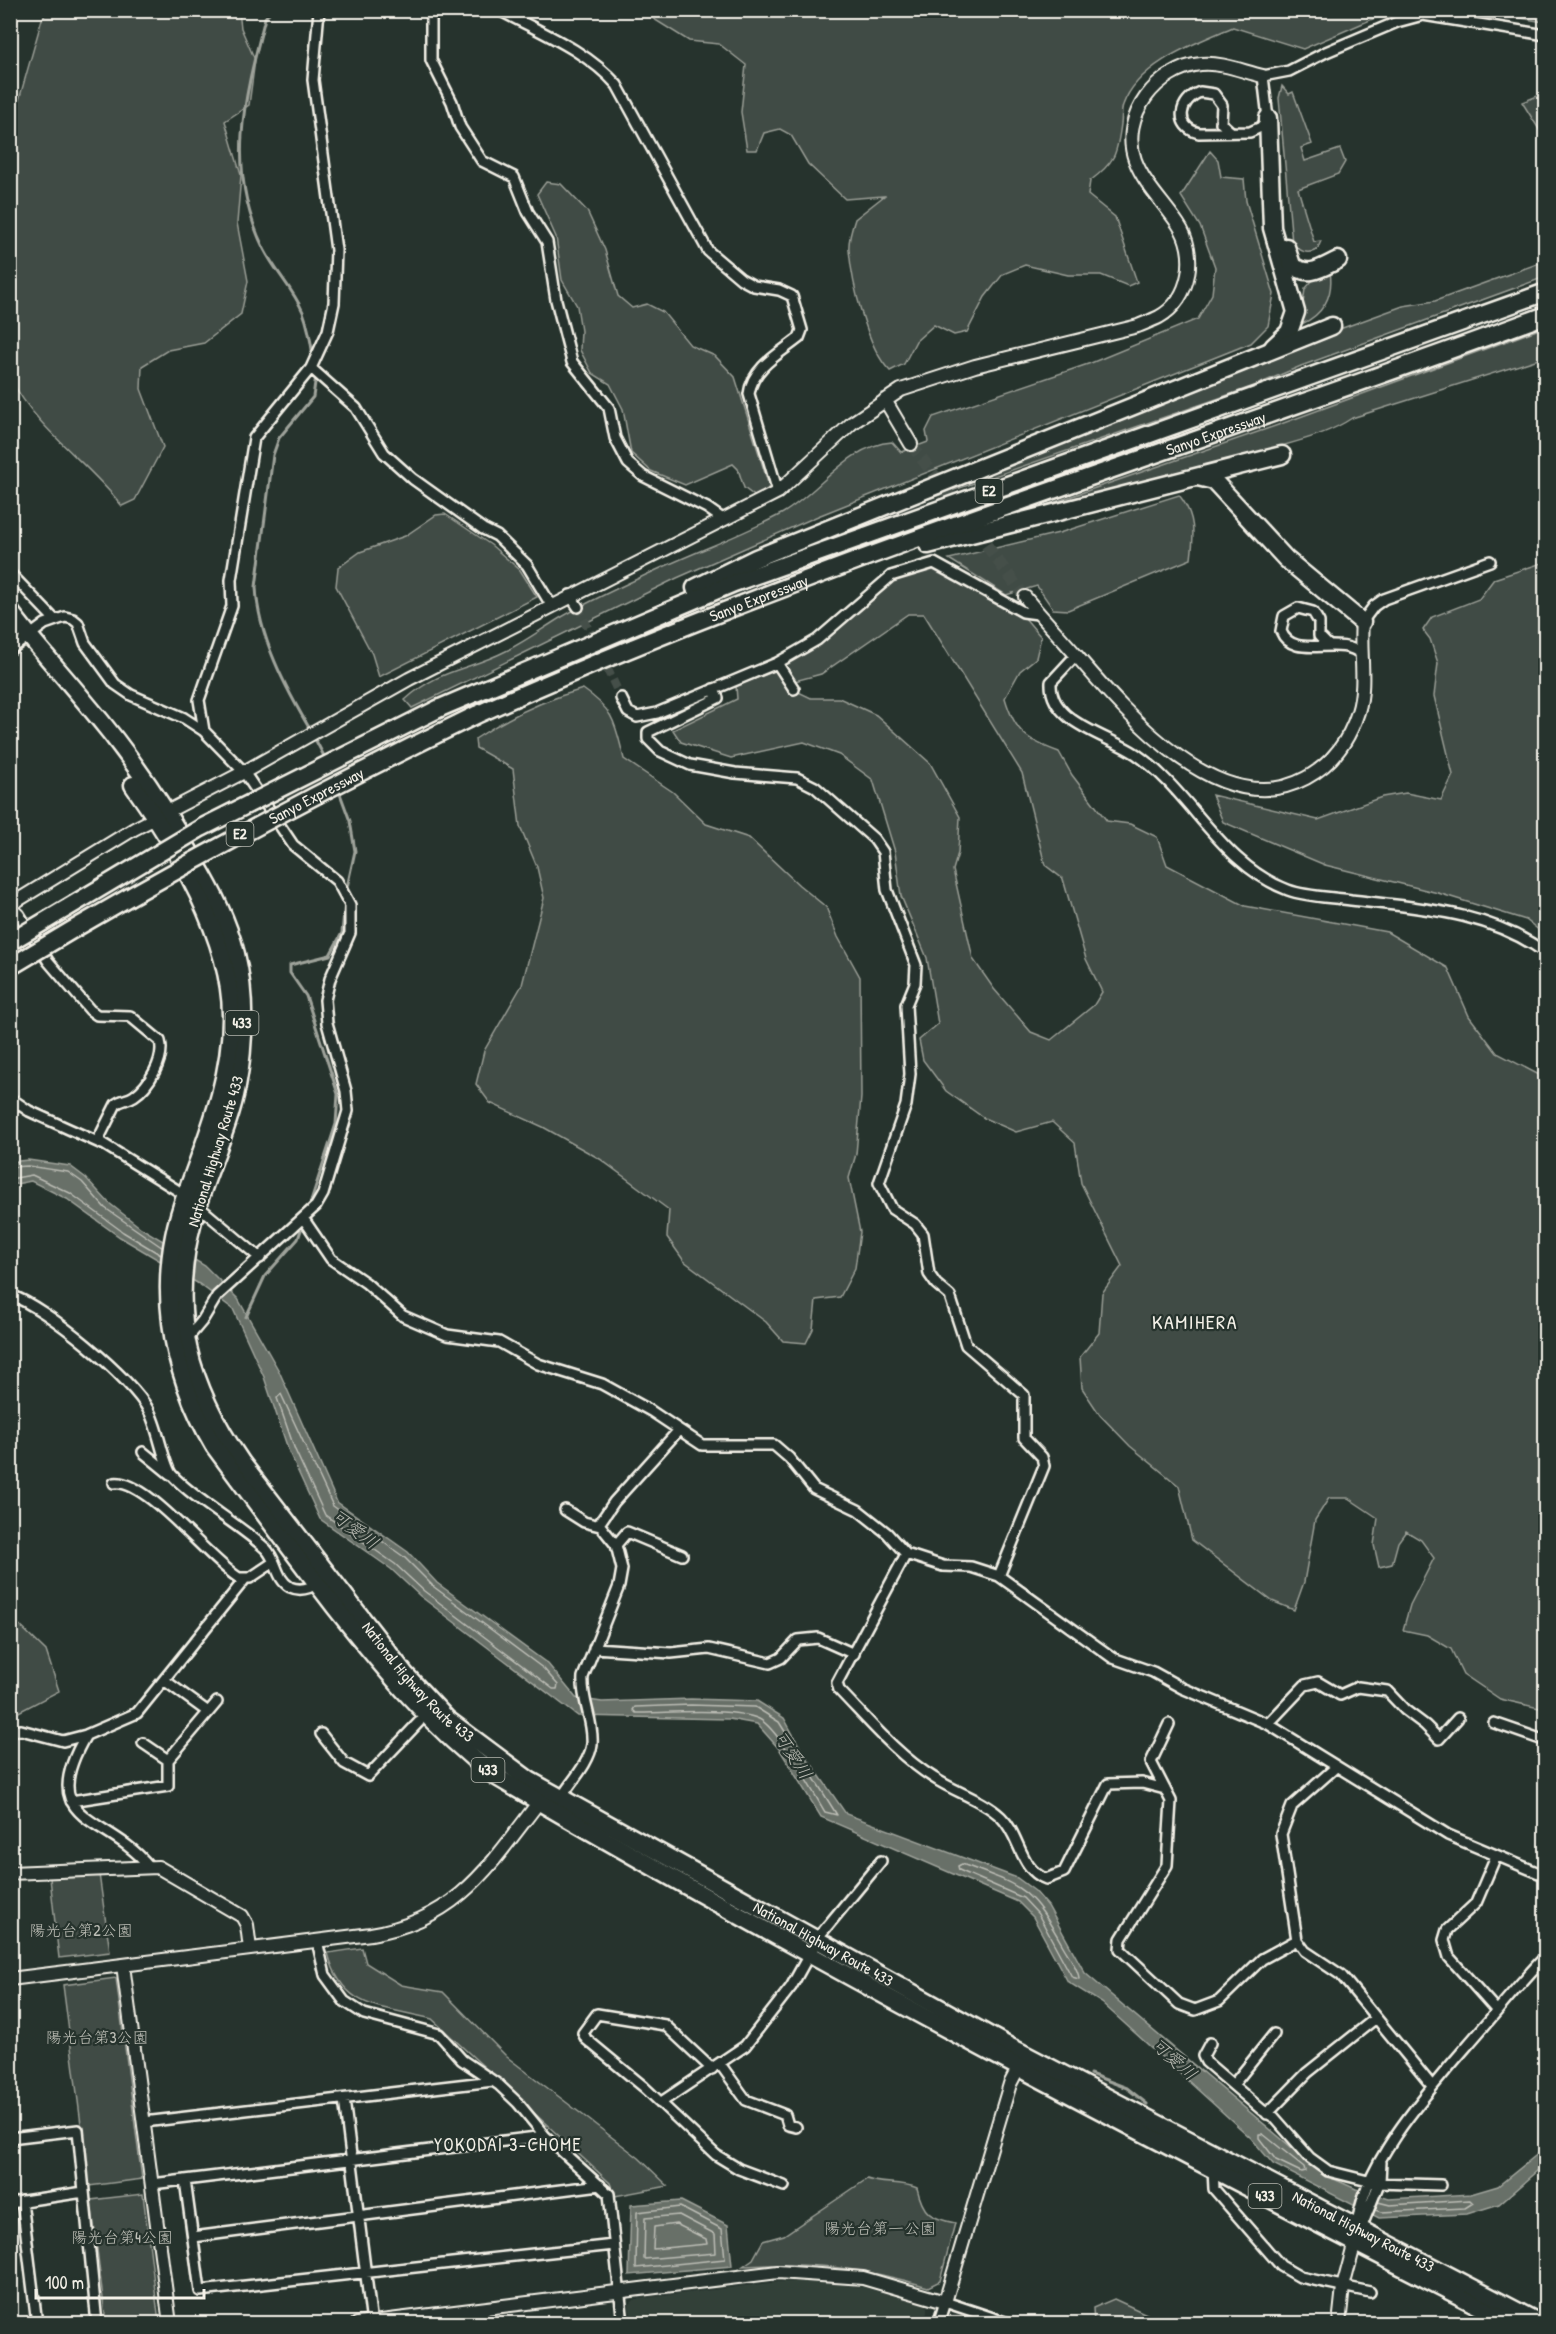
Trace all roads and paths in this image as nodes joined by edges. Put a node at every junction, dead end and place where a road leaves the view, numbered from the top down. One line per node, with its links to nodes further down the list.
1 (319, 10): 13 (street)
2 (431, 10): 20 (street)
3 (499, 10): 19 (street)
4 (1545, 35): 5 (street)
5 (1263, 76): 6 (street); 14 (street)
6 (1268, 118): 7 (street); 8 (highway); 12 (highway)
7 (1231, 132): 7 (street)
8 (1338, 260)
9 (1545, 292): 36 (highway, Sanyo Expressway / E2)
10 (1545, 315): 31 (highway, Sanyo Expressway / E2)
11 (1332, 326): 12 (highway)
12 (1255, 359): 36 (highway)
13 (311, 368): 25 (street); 42 (street)
14 (885, 400): 15 (street); 19 (street)
15 (911, 444)
16 (1282, 455): 17 (highway)
17 (1244, 464): 18 (highway); 30 (highway)
18 (1198, 477): 30 (highway); 31 (highway)
19 (778, 492): 20 (street)
20 (724, 520): 23 (street)
21 (1490, 561): 30 (street)
22 (10, 573): 29 (street)
23 (570, 595): 25 (street); 26 (street)
24 (1024, 597): 28 (street)
25 (551, 604): 43 (street)
26 (578, 607)
27 (10, 611): 32 (highway, National Highway Route 433 / 433)
28 (1038, 614): 35 (street); 38 (street)
29 (55, 620): 32 (street); 42 (street)
30 (1362, 622): 37 (street)
31 (679, 628): 48 (highway, Sanyo Expressway / E2, bridge)
32 (30, 638): 34 (street); 44 (highway, National Highway Route 433 / 433)
33 (1328, 645): 33 (street); 37 (street)
34 (10, 650)
35 (1076, 654): 37 (street); 47 (street)
36 (560, 655): 46 (highway, Sanyo Expressway / E2, bridge)
37 (1362, 655)
38 (777, 663): 39 (street); 40 (street)
39 (713, 689): 41 (street); 67 (street)
40 (794, 689)
41 (621, 698)
42 (204, 731): 43 (street)
43 (244, 772): 44 (street); 52 (street)
44 (161, 814): 45 (street); 51 (highway, National Highway Route 433 / 433)
45 (10, 905): 50 (street)
46 (10, 942)
47 (1545, 953)
48 (10, 967)
49 (10, 1098): 50 (street)
50 (103, 1145): 51 (street)
51 (191, 1200): 53 (street); 54 (highway, National Highway Route 433 / 433)
52 (303, 1218): 53 (street); 57 (street)
53 (260, 1258): 56 (street)
54 (177, 1275): 56 (highway, National Highway Route 433 / 433); 69 (highway, National Highway Route 433 / 433)
55 (10, 1295): 59 (street)
56 (186, 1340): 69 (highway, National Highway Route 433 / 433)
57 (679, 1430): 62 (street); 64 (street)
58 (143, 1452): 59 (street)
59 (172, 1475): 66 (street)
60 (114, 1483): 68 (street)
61 (565, 1510): 62 (street)
62 (600, 1526): 63 (street)
63 (616, 1545): 65 (street); 70 (street)
64 (906, 1554): 67 (street); 71 (street)
65 (682, 1555)
66 (274, 1562): 68 (street); 69 (street)
67 (999, 1576): 79 (street)
68 (245, 1580): 72 (street)
69 (324, 1580): 88 (highway, National Highway Route 433 / 433); 90 (highway, National Highway Route 433 / 433)
70 (594, 1648): 71 (street); 88 (street)
71 (854, 1654): 87 (street)
72 (164, 1680): 74 (street); 82 (street)
73 (217, 1702): 74 (street)
74 (208, 1712): 85 (street)
75 (1458, 1718): 79 (street)
76 (419, 1722): 81 (street)
77 (1494, 1723): 83 (street)
78 (1169, 1724): 87 (street)
79 (1268, 1724): 86 (street)
80 (10, 1731): 82 (street)
81 (321, 1734)
82 (86, 1735): 89 (street)
83 (1545, 1740)
84 (143, 1743): 85 (street)
85 (168, 1760): 89 (street)
86 (1336, 1767): 91 (street); 96 (street)
87 (1165, 1789): 96 (street)
88 (561, 1798): 90 (street); 98 (highway, National Highway Route 433 / 433)
89 (72, 1801): 93 (street)
90 (532, 1803): 97 (street); 98 (highway, National Highway Route 433 / 433)
91 (1496, 1856): 95 (street); 103 (street)
92 (881, 1861): 98 (street)
93 (149, 1866): 94 (street); 99 (street)
94 (10, 1873)
95 (1545, 1876)
96 (1297, 1940): 104 (street)
97 (317, 1941): 99 (street); 109 (street)
98 (813, 1947): 107 (highway, National Highway Route 433 / 433); 108 (street)
99 (250, 1949): 101 (street)
100 (1545, 1956): 103 (street)
101 (123, 1965): 102 (street); 115 (street)
102 (10, 1979)
103 (1497, 2012): 111 (street)
104 (1376, 2018): 111 (street); 114 (street)
105 (1274, 2034): 110 (street)
106 (1210, 2043): 110 (street)
107 (1022, 2061): 120 (highway, National Highway Route 433 / 433); 131 (highway, National Highway Route 433 / 433); 138 (street)
108 (716, 2066): 113 (street); 113 (street); 116 (street)
109 (493, 2081): 112 (street); 117 (street)
110 (1233, 2085): 114 (street)
111 (1432, 2086): 126 (street)
112 (344, 2099): 115 (street); 119 (street)
113 (660, 2103): 125 (street)
114 (1268, 2114): 126 (street)
115 (144, 2122): 122 (street)
116 (796, 2127)
117 (545, 2136): 119 (street); 123 (street)
118 (10, 2138): 127 (street)
119 (352, 2160): 121 (street); 130 (street)
120 (1213, 2169): 131 (highway, National Highway Route 433 / 433); 135 (street)
121 (185, 2180): 122 (street); 132 (street)
122 (152, 2184): 143 (street)
123 (600, 2185): 130 (street); 133 (street)
124 (1440, 2185): 126 (street)
125 (784, 2186)
126 (1374, 2186): 131 (street)
127 (84, 2192): 128 (street); 142 (street)
128 (22, 2201): 129 (street); 141 (street)
129 (10, 2203)
130 (359, 2216): 132 (street); 134 (street)
131 (1359, 2226): 135 (street); 149 (highway, National Highway Route 433 / 433); 150 (highway, National Highway Route 433 / 433)
132 (193, 2236): 134 (street)
133 (614, 2245): 134 (street); 136 (street)
134 (366, 2273): 140 (street)
135 (1343, 2287): 137 (street); 148 (street)
136 (620, 2291): 138 (street); 140 (street); 145 (street)
137 (1370, 2292)
138 (945, 2302): 139 (street); 146 (street)
139 (994, 2321): 147 (street)
140 (372, 2323): 144 (street)
141 (37, 2324)
142 (97, 2324)
143 (170, 2324)
144 (357, 2324)
145 (623, 2324)
146 (938, 2324)
147 (1011, 2324)
148 (1340, 2324)
149 (1514, 2324)
150 (1542, 2324)

